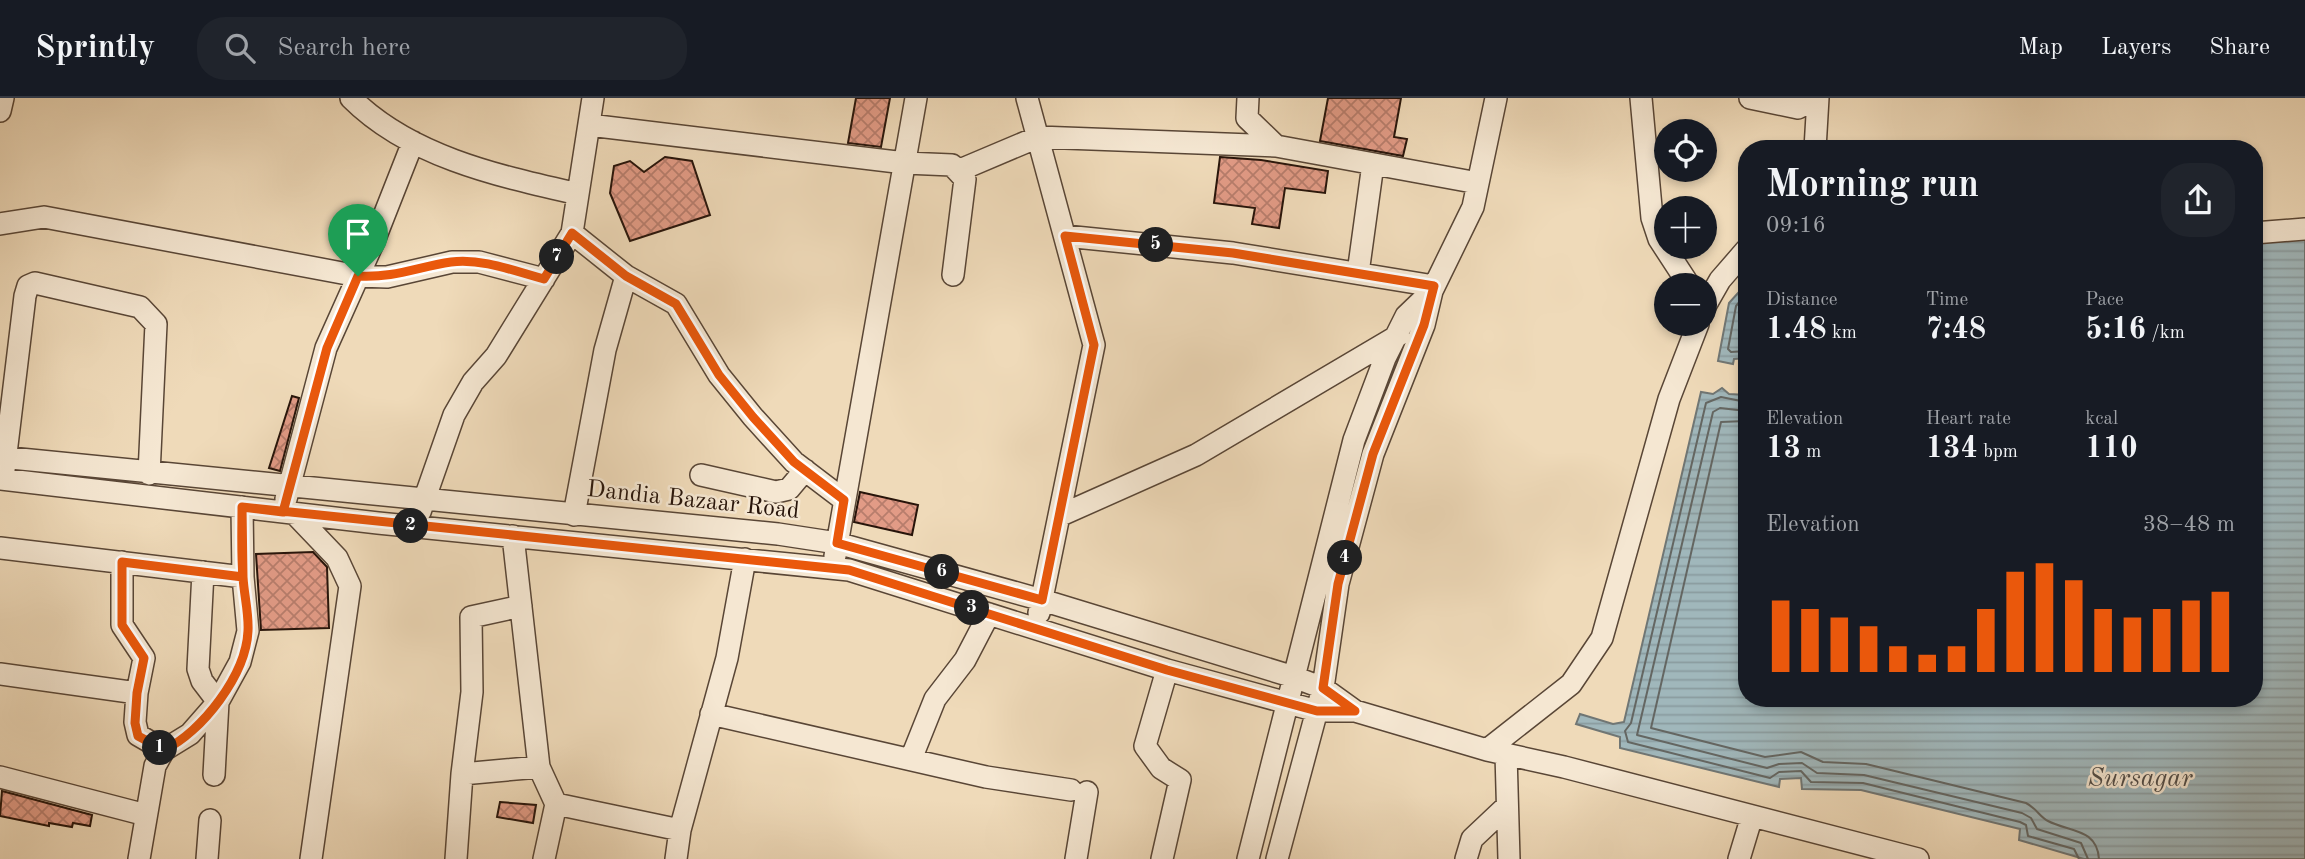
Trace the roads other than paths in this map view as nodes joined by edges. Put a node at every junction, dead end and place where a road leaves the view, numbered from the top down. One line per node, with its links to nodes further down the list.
1 (3, 98): 11 (street)
2 (351, 98): 15 (street)
3 (593, 98): 12 (street)
4 (916, 98): 17 (street)
5 (1027, 98): 13 (street)
6 (1248, 98): 16 (street)
7 (1496, 98): 20 (street)
8 (1641, 98): 29 (street)
9 (1749, 98): 10 (street)
10 (1808, 100): 14 (street)
11 (0, 111)
12 (589, 125): 17 (street); 21 (street)
13 (1038, 137): 16 (street); 19 (street); 26 (street)
14 (1814, 140)
15 (413, 142): 21 (street); 31 (street)
16 (1276, 146): 18 (street)
17 (905, 163): 19 (street); 44 (street)
18 (1373, 164): 20 (street); 28 (street)
19 (960, 170): 30 (street)
20 (1478, 183): 35 (street)
21 (578, 194): 25 (street)
22 (0, 224): 31 (street)
23 (2305, 229): 24 (street)
24 (2263, 232)
25 (572, 233): 32 (street); 33 (street)
26 (1065, 236): 28 (street); 49 (street)
27 (1738, 259): 34 (street)
28 (1358, 273): 35 (street)
29 (1681, 273)
30 (953, 275)
31 (358, 276): 33 (street); 43 (street)
32 (626, 276): 39 (street); 48 (street)
33 (544, 279): 45 (street)
34 (1717, 286)
35 (1433, 288): 37 (street)
36 (1693, 336): 74 (street)
37 (1406, 338): 49 (street); 65 (street); 66 (street)
38 (2, 457): 40 (street, Dandia Bazaar Road); 40 (street); 42 (street)
39 (805, 470): 41 (street); 44 (street)
40 (149, 474): 43 (street, Dandia Bazaar Road)
41 (701, 475)
42 (2, 479): 46 (street)
43 (289, 488): 45 (street, Dandia Bazaar Road); 47 (street)
44 (844, 500): 52 (street)
45 (423, 501): 48 (street, Dandia Bazaar Road); 50 (street)
46 (242, 507): 47 (street); 58 (street)
47 (288, 513): 50 (street); 88 (street)
48 (574, 515): 52 (street, Dandia Bazaar Road)
49 (1059, 516): 59 (street)
50 (416, 527): 51 (street)
51 (513, 536): 54 (street); 60 (street)
52 (837, 543): 56 (street); 59 (street, Dandia Bazaar Road)
53 (0, 548): 55 (street)
54 (744, 559): 56 (street); 72 (street)
55 (122, 562): 57 (street); 67 (street)
56 (832, 568): 61 (street)
57 (203, 572): 58 (street); 68 (street)
58 (243, 577): 68 (street)
59 (1042, 600): 62 (street); 65 (street, Dandia Bazaar Road)
60 (521, 606): 76 (street); 77 (street)
61 (989, 614): 62 (street); 75 (street)
62 (1036, 628): 63 (street)
63 (1167, 670): 69 (street); 93 (street)
64 (0, 674): 67 (street)
65 (1294, 677): 66 (street, Dandia Bazaar Road); 69 (street)
66 (1323, 688): 70 (street); 71 (street, Dandia Bazaar Road)
67 (137, 693): 73 (street)
68 (218, 702): 73 (street); 78 (street)
69 (1290, 702): 70 (street); 94 (street)
70 (1317, 711): 71 (street); 95 (street)
71 (1355, 711): 74 (street)
72 (711, 714): 75 (street); 85 (street)
73 (164, 750): 82 (street)
74 (1497, 752): 81 (street); 83 (street)
75 (911, 759): 92 (street)
76 (540, 767): 77 (street); 80 (street)
77 (462, 774): 89 (street)
78 (214, 775)
79 (0, 777): 82 (street)
80 (556, 803): 85 (street); 90 (street)
81 (1507, 806): 96 (street); 97 (street)
82 (146, 814): 86 (street)
83 (1752, 816): 98 (street); 99 (street)
84 (210, 820): 87 (street)
85 (680, 830): 91 (street)
86 (139, 859)
87 (207, 859)
88 (311, 859)
89 (456, 859)
90 (544, 859)
91 (676, 859)
92 (1076, 859)
93 (1162, 859)
94 (1248, 859)
95 (1278, 859)
96 (1466, 859)
97 (1508, 859)
98 (1739, 859)
99 (1918, 859)

